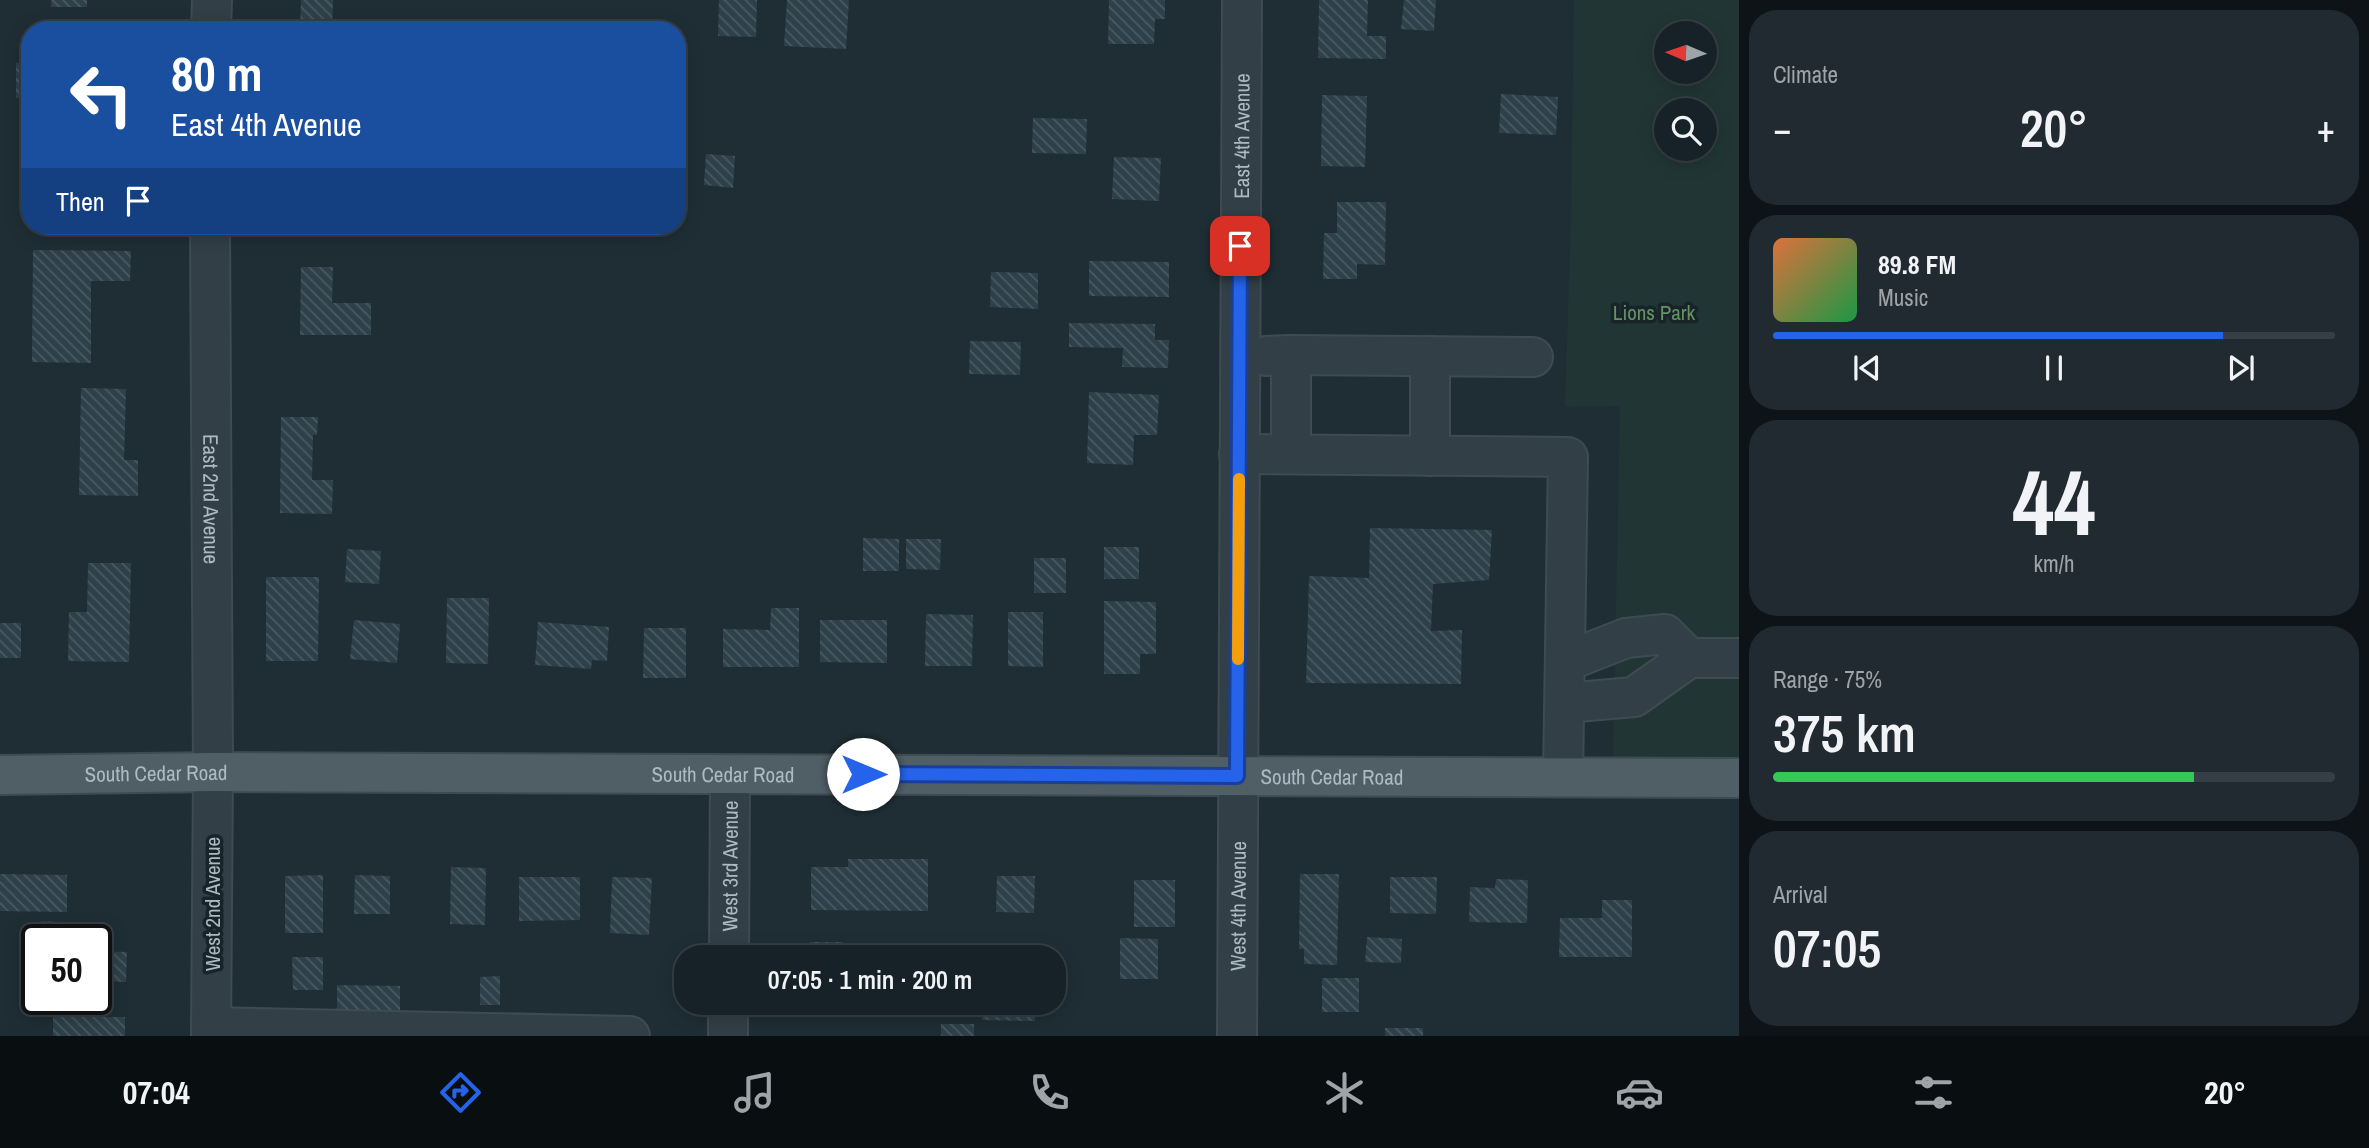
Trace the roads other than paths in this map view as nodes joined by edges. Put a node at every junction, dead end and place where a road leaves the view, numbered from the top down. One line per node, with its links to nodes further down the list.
1 (212, 0): 3 (street)
2 (1242, 0): 6 (street, East 4th Avenue)
3 (211, 21)
4 (210, 235): 16 (street, East 2nd Avenue)
5 (1291, 355): 6 (street); 7 (street); 10 (street)
6 (1240, 356): 9 (street, East 4th Avenue)
7 (1430, 356): 8 (street); 11 (street)
8 (1533, 356)
9 (1239, 454): 10 (street); 19 (street, East 4th Avenue)
10 (1291, 454): 11 (street)
11 (1430, 456): 14 (street)
12 (1689, 658): 13 (street); 14 (street); 15 (street)
13 (1739, 658)
14 (1565, 662): 15 (street)
15 (1564, 703): 20 (street)
16 (213, 772): 17 (main road, South Cedar Road); 18 (main road, South Cedar Road); 24 (street, West 2nd Avenue)
17 (730, 774): 19 (main road, South Cedar Road); 22 (street, West 3rd Avenue)
18 (0, 775)
19 (1237, 776): 20 (main road, South Cedar Road); 27 (street, West 4th Avenue)
20 (1563, 777): 21 (main road, South Cedar Road)
21 (1739, 778)
22 (729, 945)
23 (728, 1015): 26 (street)
24 (211, 1031): 25 (street)
25 (630, 1036)
26 (728, 1036)
27 (1237, 1036)

